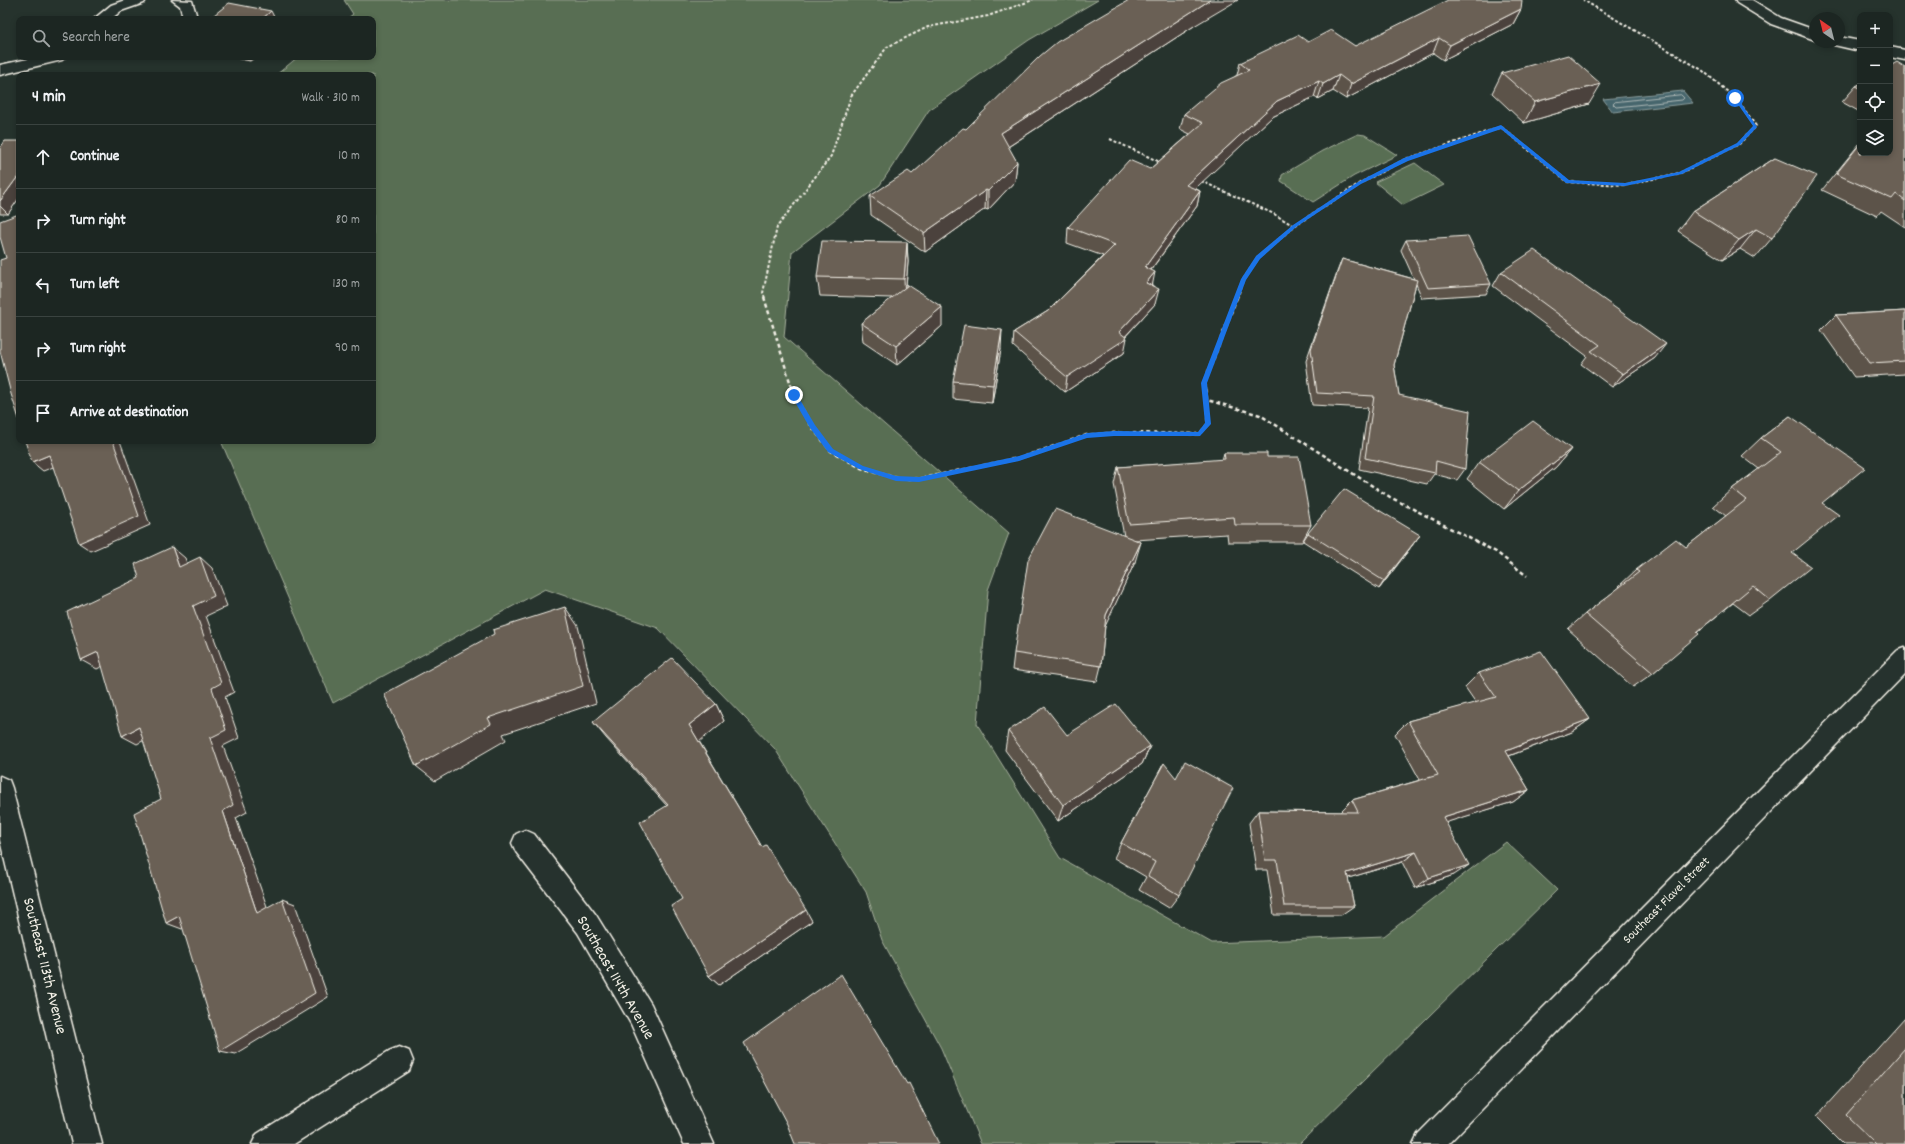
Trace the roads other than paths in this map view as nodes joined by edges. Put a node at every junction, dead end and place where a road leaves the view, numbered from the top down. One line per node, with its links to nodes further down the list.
1 (139, 0): 4 (street)
2 (179, 0): 5 (street)
3 (1742, 0): 6 (street)
4 (105, 16)
5 (188, 16)
6 (1809, 33)
7 (1845, 43): 8 (street)
8 (1857, 45)
9 (1893, 53): 10 (street)
10 (1905, 55)
11 (16, 56): 13 (street)
12 (44, 60): 14 (street)
13 (0, 62)
14 (0, 70)
15 (1905, 658): 22 (street, Southeast Flavel Street)
16 (0, 788): 19 (street, Southeast 113th Avenue)
17 (525, 843): 21 (street, Southeast 114th Avenue)
18 (399, 1061): 20 (street)
19 (87, 1144)
20 (267, 1144)
21 (699, 1144)
22 (1428, 1144)

